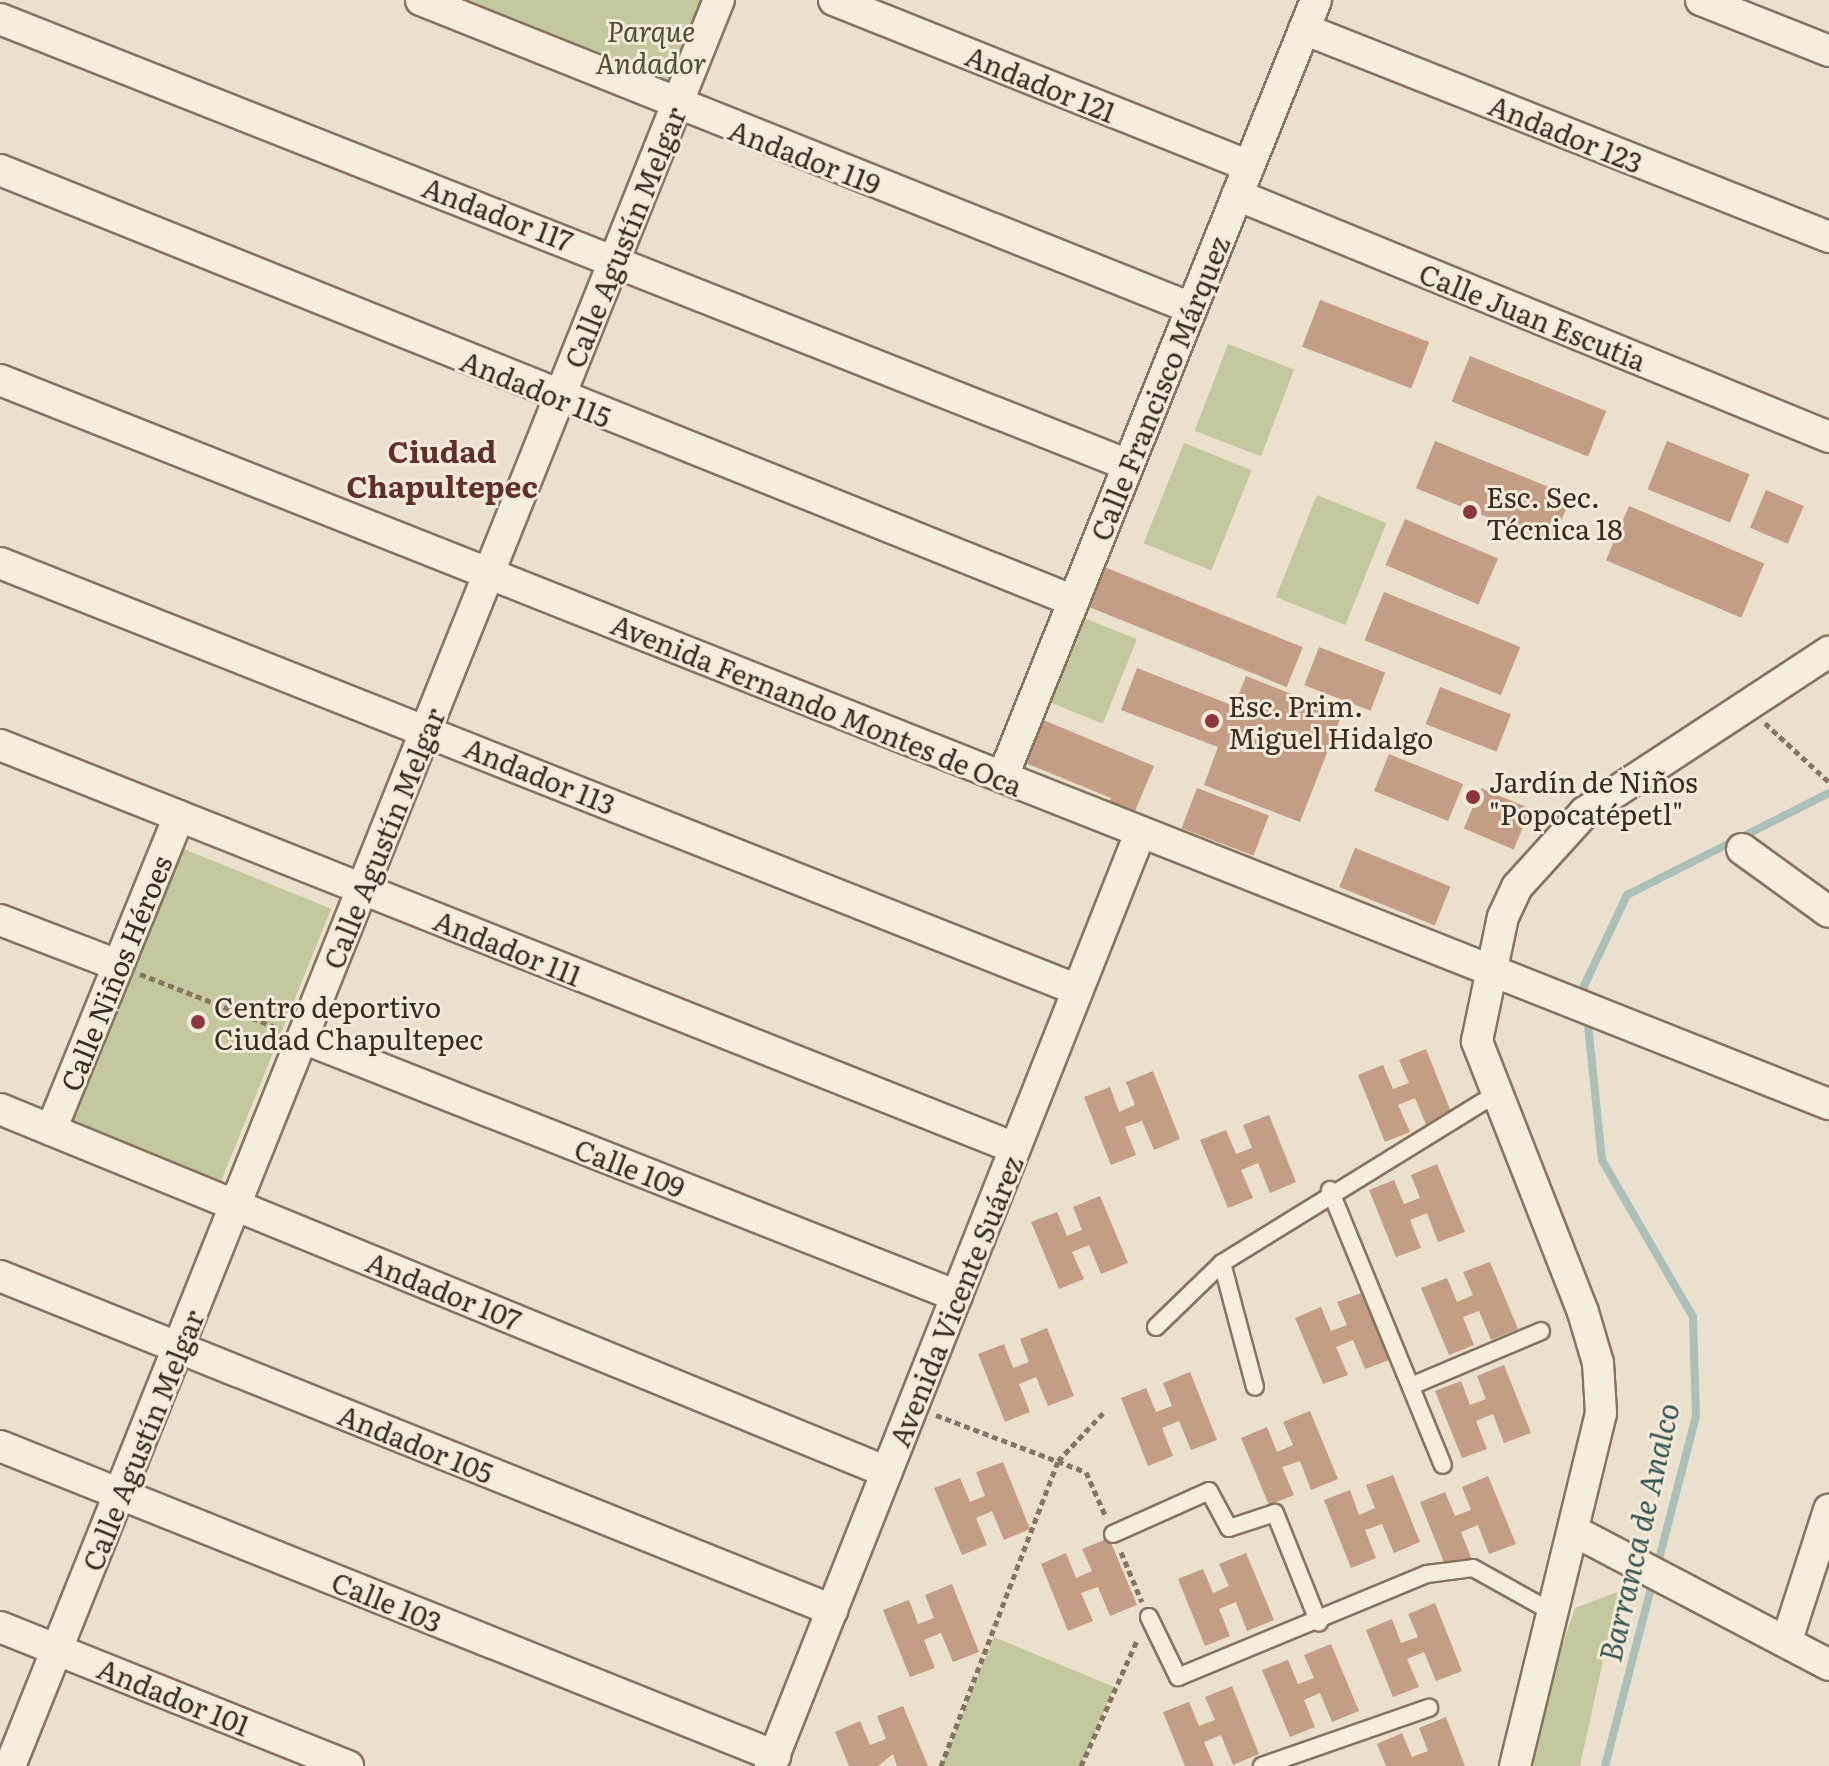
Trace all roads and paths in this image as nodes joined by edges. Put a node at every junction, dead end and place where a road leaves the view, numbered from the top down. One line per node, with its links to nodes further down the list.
1 (421, 0): 8 (street, Andador 119)
2 (719, 0): 8 (street, Calle Agustín Melgar)
3 (834, 0): 9 (street, Andador 121)
4 (1701, 0): 7 (street)
5 (1304, 10): 9 (street, Calle Francisco Márquez); 12 (street, Andador 123)
6 (0, 19): 13 (street, Andador 117)
7 (1829, 51)
8 (677, 106): 13 (street, Calle Agustín Melgar); 14 (street, Andador 119)
9 (1249, 166): 11 (street, Calle Francisco Márquez)
10 (0, 170): 16 (street, Andador 115)
11 (1237, 195): 14 (street, Calle Francisco Márquez); 17 (street, Calle Juan Escutia)
12 (1829, 237)
13 (615, 258): 16 (street, Calle Agustín Melgar); 18 (street, Andador 117)
14 (1191, 308): 18 (street, Calle Francisco Márquez)
15 (0, 380): 20 (street, Avenida Fernando Montes de Oca)
16 (559, 398): 20 (street, Calle Agustín Melgar); 21 (street, Andador 115)
17 (1829, 437)
18 (1128, 465): 21 (street, Calle Francisco Márquez)
19 (0, 563): 24 (street, Andador 113)
20 (489, 574): 24 (street, Calle Agustín Melgar); 26 (street, Avenida Fernando Montes de Oca)
21 (1074, 601): 26 (street, Calle Francisco Márquez)
22 (1829, 652): 23 (street)
23 (1749, 710): 27 (path); 35 (street)
24 (427, 729): 31 (street, Calle Agustín Melgar); 36 (street, Andador 113)
25 (0, 745): 28 (street, Andador 111)
26 (1003, 776): 29 (street, Avenida Fernando Montes de Oca)
27 (1829, 782)
28 (179, 816): 31 (street, Andador 111); 34 (street, Calle Niños Héroes)
29 (1139, 836): 35 (street, Avenida Fernando Montes de Oca); 36 (street, Avenida Vicente Suárez)
30 (1742, 849): 32 (street)
31 (362, 889): 37 (street, Calle Agustín Melgar); 42 (street, Andador 111)
32 (1829, 912)
33 (0, 920): 34 (street)
34 (117, 965): 37 (path); 41 (street, Calle Niños Héroes)
35 (1491, 973): 38 (street); 39 (street, Avenida Fernando Montes de Oca)
36 (1078, 990): 42 (street, Avenida Vicente Suárez)
37 (303, 1038): 44 (street, Calle Agustín Melgar); 47 (street, Calle 109)
38 (1496, 1094): 43 (lane); 61 (street)
39 (1829, 1104)
40 (0, 1109): 41 (street, Andador 107)
41 (51, 1130): 44 (street, Andador 107)
42 (1015, 1148): 47 (street, Avenida Vicente Suárez)
43 (1330, 1190): 45 (lane); 51 (lane)
44 (236, 1204): 50 (street, Calle Agustín Melgar); 58 (street, Andador 107)
45 (1222, 1263): 48 (lane); 52 (lane)
46 (0, 1276): 50 (street, Andador 105)
47 (957, 1296): 53 (street, Avenida Vicente Suárez)
48 (1156, 1327)
49 (1541, 1331): 51 (lane)
50 (178, 1348): 59 (street, Calle Agustín Melgar); 63 (street, Andador 105)
51 (1411, 1386): 57 (lane)
52 (1255, 1387)
53 (913, 1407): 56 (path); 58 (street, Avenida Vicente Suárez)
54 (1104, 1412): 56 (path)
55 (0, 1446): 59 (street, Calle 103)
56 (1058, 1461): 62 (path); 75 (path)
57 (1443, 1465)
58 (887, 1472): 63 (street, Avenida Vicente Suárez)
59 (120, 1494): 69 (street, Calle Agustín Melgar); 72 (street, Calle 103)
60 (1829, 1510): 68 (street)
61 (1574, 1531): 64 (street); 68 (street)
62 (1113, 1534): 65 (path); 66 (lane)
63 (832, 1610): 72 (street, Avenida Vicente Suárez)
64 (1554, 1613): 66 (lane); 78 (street)
65 (1149, 1617): 66 (lane); 76 (path)
66 (1319, 1623)
67 (0, 1627): 69 (street, Andador 101)
68 (1787, 1640): 70 (street)
69 (58, 1649): 73 (street, Calle Agustín Melgar); 74 (street, Andador 101)
70 (1829, 1665)
71 (1429, 1708): 77 (lane)
72 (772, 1761)
73 (10, 1766)
74 (348, 1766)
75 (941, 1766)
76 (1081, 1766)
77 (1262, 1766)
78 (1515, 1766)

